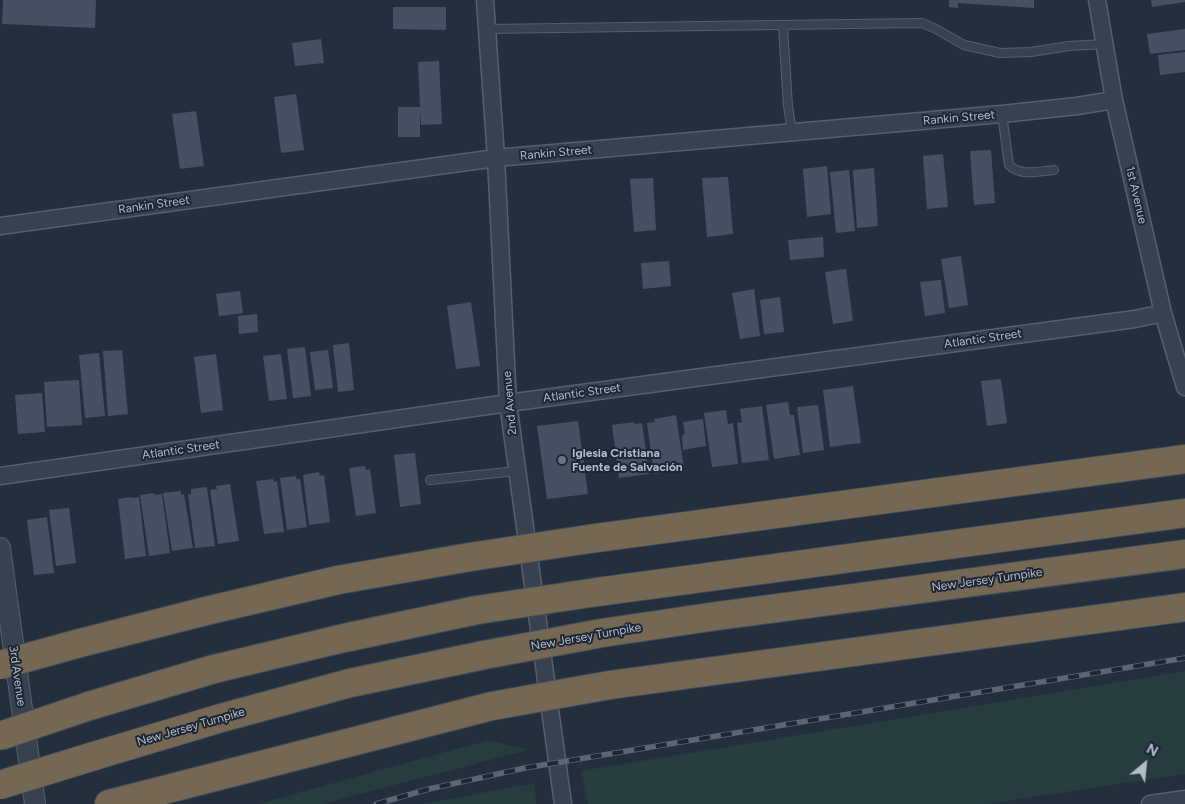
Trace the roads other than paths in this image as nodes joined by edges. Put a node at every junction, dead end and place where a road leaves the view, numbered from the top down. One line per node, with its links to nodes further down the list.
1 (485, 0): 4 (street, 2nd Avenue)
2 (1097, 0): 5 (street, 1st Avenue)
3 (783, 26): 4 (lane); 5 (lane); 8 (lane)
4 (486, 29): 9 (street, 2nd Avenue)
5 (1105, 44): 6 (street, 1st Avenue)
6 (1114, 100): 7 (street, Rankin Street); 12 (street, 1st Avenue)
7 (1002, 114): 8 (street, Rankin Street); 10 (lane)
8 (792, 132): 9 (street, Rankin Street)
9 (496, 158): 11 (street, Rankin Street); 14 (street, 2nd Avenue)
10 (1054, 170)
11 (0, 226)
12 (1163, 313): 13 (street, 1st Avenue); 14 (street, Atlantic Street)
13 (1185, 387)
14 (508, 403): 16 (street, 2nd Avenue); 17 (street, Atlantic Street)
15 (1185, 459): 23 (highway, bridge)
16 (518, 471): 18 (lane); 30 (street, 2nd Avenue)
17 (0, 476)
18 (430, 480)
19 (1185, 513): 24 (highway, bridge)
20 (0, 548): 28 (street, 3rd Avenue)
21 (1177, 555): 25 (highway, New Jersey Turnpike, bridge)
22 (1184, 608): 26 (highway, bridge)
23 (0, 665)
24 (0, 736)
25 (0, 785)
26 (158, 798): 29 (highway)
27 (1185, 799): 31 (street)
28 (34, 804)
29 (110, 804)
30 (562, 804)
31 (1150, 804)

